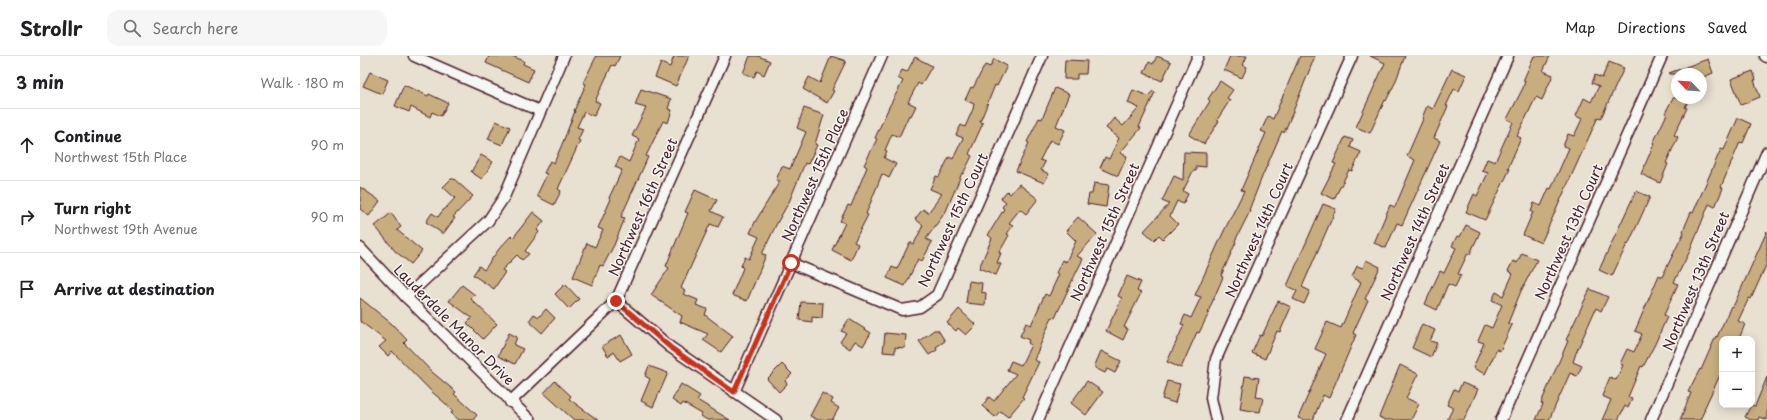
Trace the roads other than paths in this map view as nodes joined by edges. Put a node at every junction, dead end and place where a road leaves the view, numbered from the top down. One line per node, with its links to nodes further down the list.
1 (414, 56): 10 (street)
2 (564, 56): 10 (street)
3 (725, 56): 15 (street, Northwest 16th Street)
4 (882, 56): 13 (street, Northwest 15th Place)
5 (1042, 56): 13 (street, Northwest 15th Court)
6 (1198, 56): 20 (street, Northwest 15th Street)
7 (1352, 56): 21 (street, Northwest 14th Court)
8 (1508, 56): 22 (street, Northwest 14th Street)
9 (1662, 56): 23 (street, Northwest 13th Court)
10 (540, 111): 14 (street)
11 (1767, 152): 24 (street, Northwest 13th Street)
12 (360, 248): 14 (street, Lauderdale Manor Drive)
13 (791, 263): 16 (street, Northwest 15th Place)
14 (406, 296): 17 (street, Lauderdale Manor Drive)
15 (616, 301): 16 (street); 17 (street, Northwest 16th Street)
16 (734, 392): 19 (street)
17 (510, 402): 18 (street, Lauderdale Manor Drive)
18 (530, 420)
19 (776, 420)
20 (1038, 420)
21 (1216, 420)
22 (1347, 420)
23 (1501, 420)
24 (1651, 420)

